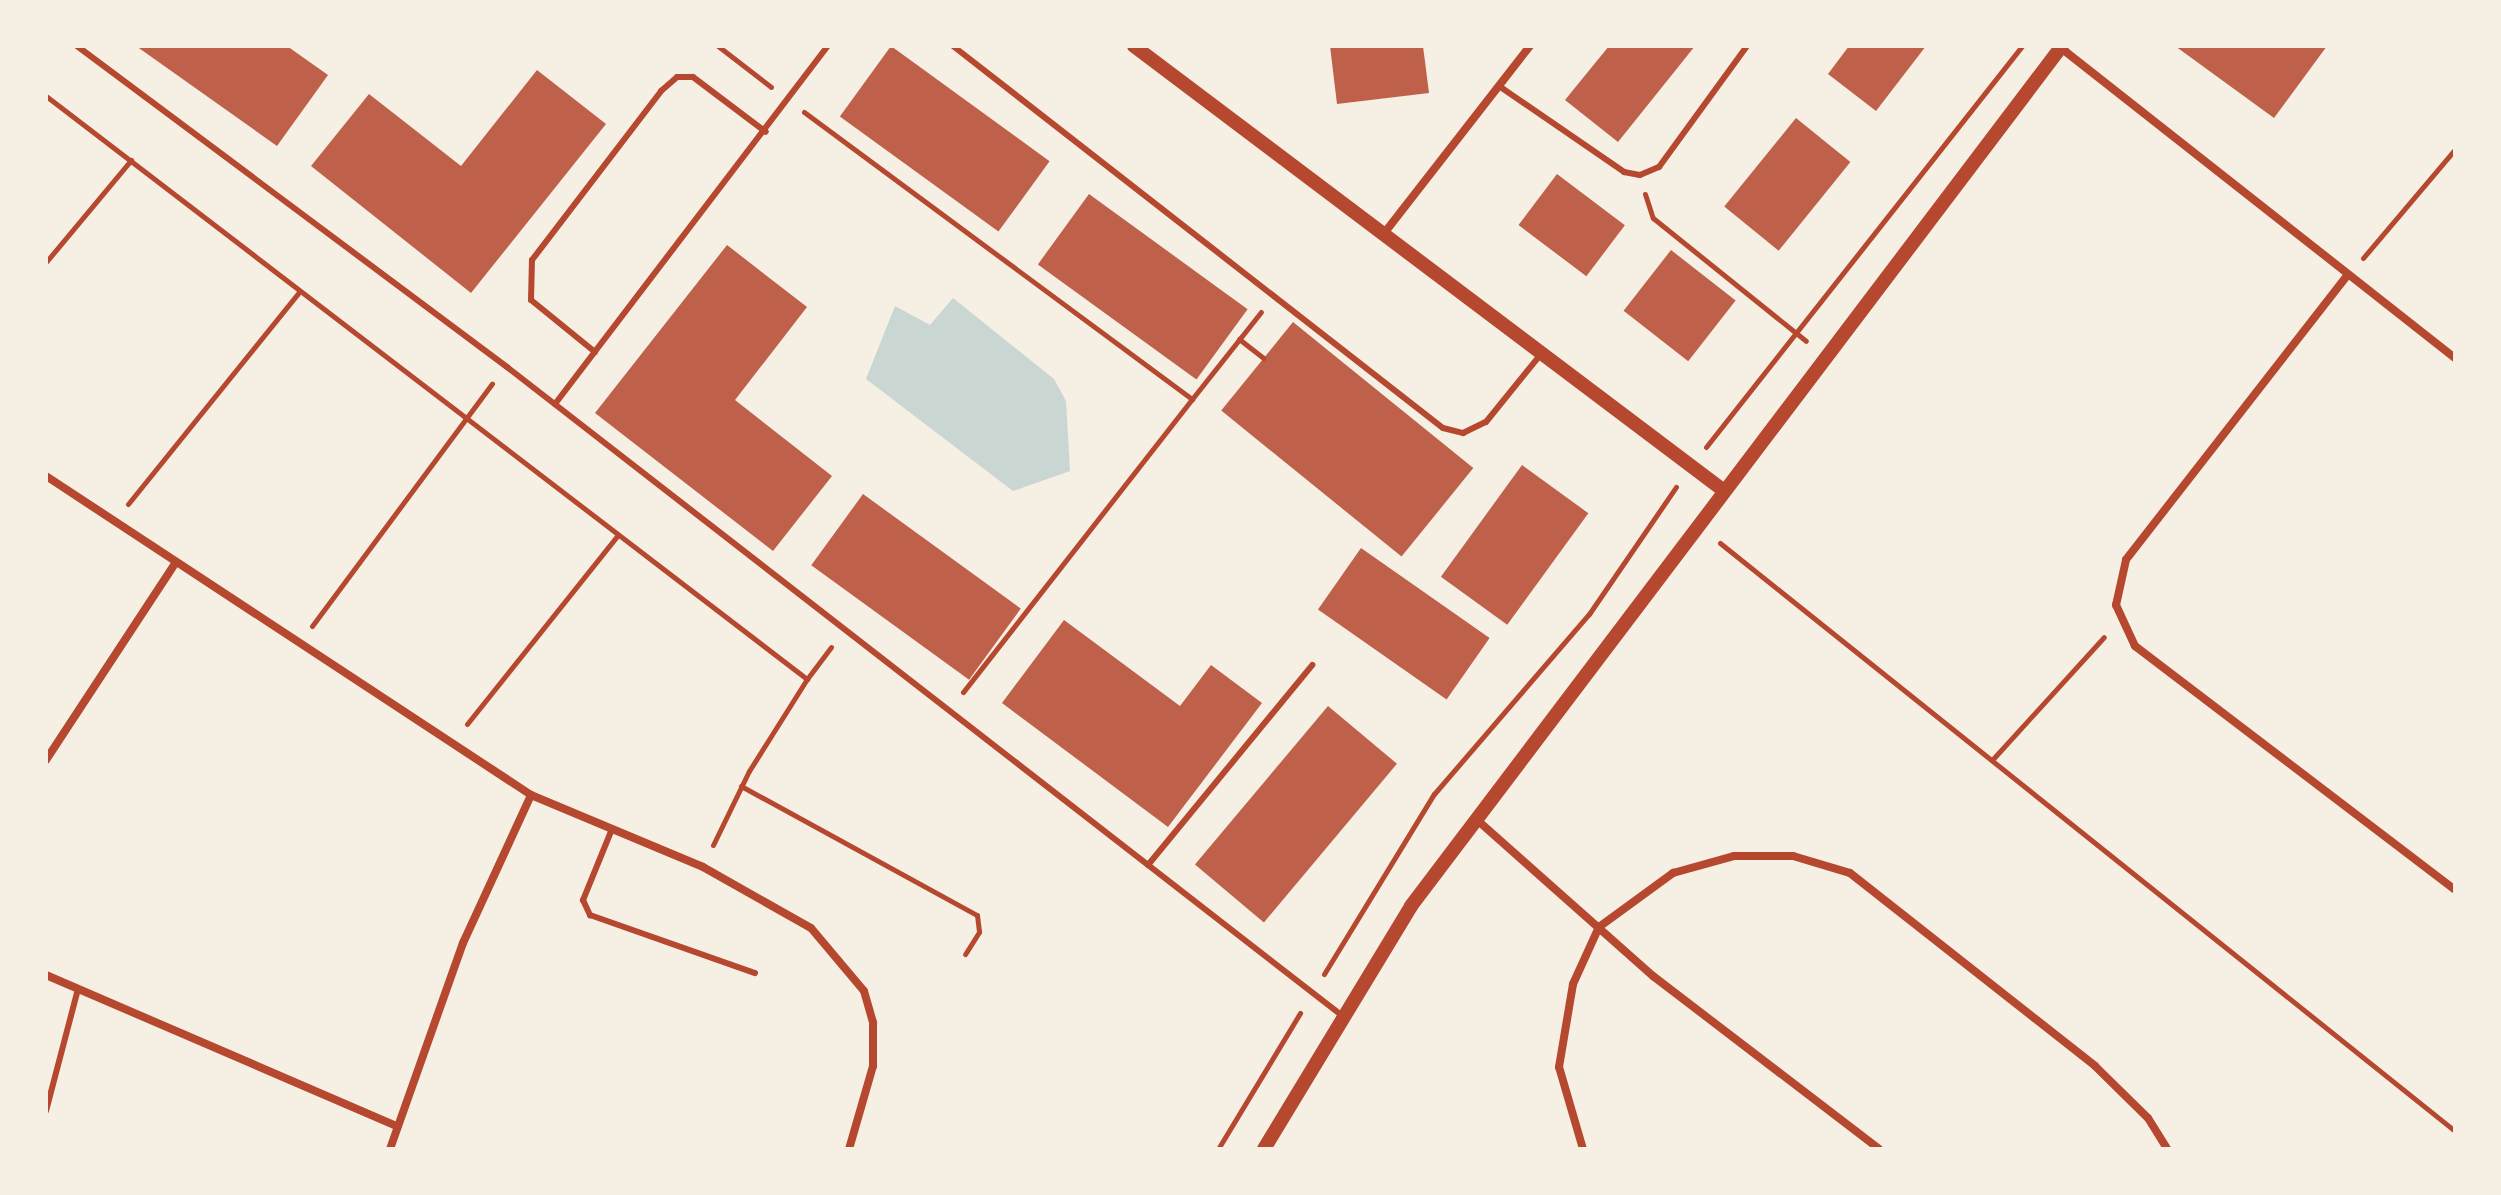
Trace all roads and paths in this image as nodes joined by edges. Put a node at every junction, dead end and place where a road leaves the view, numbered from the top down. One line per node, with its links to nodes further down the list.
1 (77, 46): 29 (lane)
2 (718, 46): 12 (path)
3 (828, 46): 12 (lane)
4 (953, 46): 21 (lane)
5 (1134, 46): 17 (street)
6 (1530, 46): 10 (street)
7 (1747, 46): 16 (lane)
8 (2022, 46): 22 (path)
9 (2062, 47): 19 (street); 28 (street)
10 (1499, 86): 16 (lane); 17 (street)
11 (46, 96): 15 (path)
12 (789, 101): 13 (lane); 30 (path)
13 (766, 132): 24 (lane); 24 (lane)
14 (2455, 149): 19 (path)
15 (131, 160): 18 (path); 20 (path)
16 (1640, 175): 22 (path)
17 (1381, 236): 25 (street)
18 (46, 262)
19 (2346, 277): 27 (street); 40 (street)
20 (299, 292): 32 (path); 36 (path)
21 (1276, 292): 23 (path); 25 (lane)
22 (1794, 336): 28 (path); 33 (path)
23 (1239, 339): 26 (path); 30 (path)
24 (595, 352): 31 (lane)
25 (1541, 354): 33 (street)
26 (1263, 358)
27 (2455, 358)
28 (1823, 359): 35 (street)
29 (507, 367): 31 (lane); 32 (path)
30 (1192, 399): 45 (path)
31 (555, 404): 41 (lane)
32 (464, 415): 38 (path); 42 (path)
33 (1691, 466): 35 (street); 61 (path)
34 (46, 476): 36 (street)
35 (1723, 490): 37 (street)
36 (113, 524): 39 (street)
37 (1698, 525): 48 (path); 51 (street)
38 (618, 534): 44 (path); 46 (path)
39 (174, 565): 42 (street); 47 (street)
40 (2122, 617): 48 (path); 55 (street)
41 (848, 630): 44 (path); 45 (lane)
42 (297, 646): 46 (street)
43 (1312, 665): 53 (lane)
44 (807, 679): 49 (path)
45 (950, 710): 53 (lane)
46 (451, 743): 50 (street)
47 (46, 760)
48 (1992, 760): 65 (path)
49 (741, 786): 54 (path); 57 (path)
50 (531, 795): 52 (street); 64 (street)
51 (1476, 819): 56 (street); 62 (street)
52 (612, 829): 54 (street); 58 (lane)
53 (1148, 865): 61 (lane)
54 (703, 867): 67 (street)
55 (2455, 890)
56 (1599, 927): 70 (street); 71 (street); 72 (street)
57 (965, 954)
58 (755, 973)
59 (46, 975): 60 (street)
60 (78, 989): 63 (lane); 64 (street)
61 (1312, 994): 62 (lane); 68 (path)
62 (1340, 1014): 69 (street)
63 (46, 1111)
64 (395, 1125): 66 (street)
65 (2455, 1131)
66 (390, 1149)
67 (849, 1149)
68 (1218, 1149)
69 (1264, 1149)
70 (1583, 1149)
71 (1879, 1149)
72 (2167, 1149)

